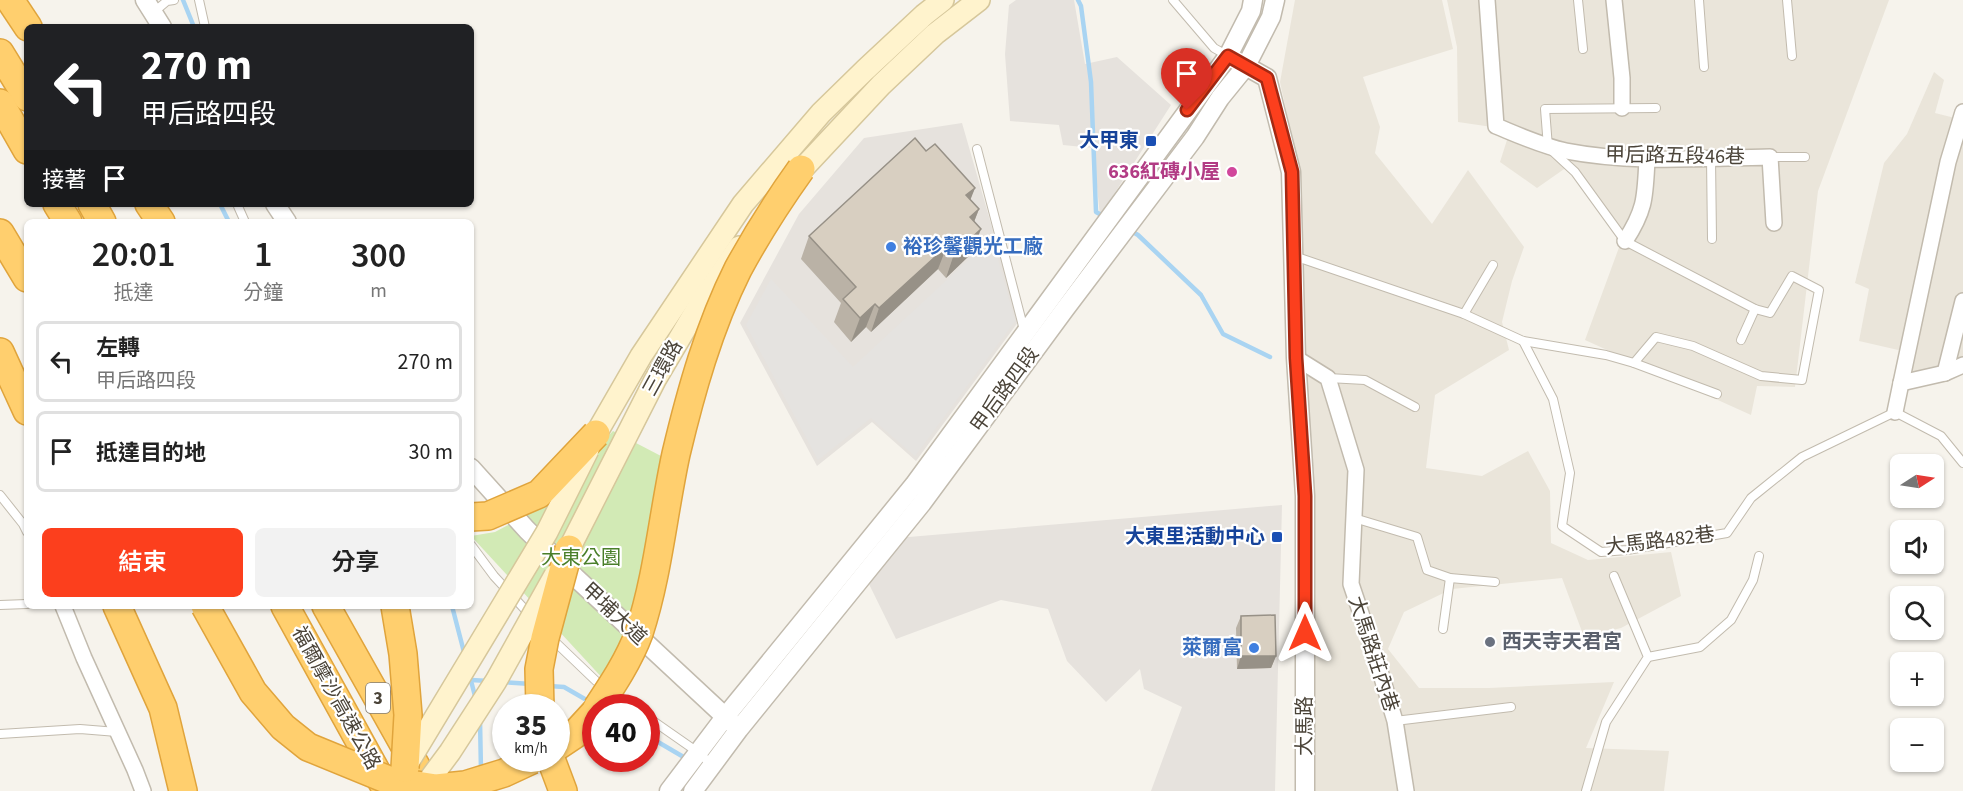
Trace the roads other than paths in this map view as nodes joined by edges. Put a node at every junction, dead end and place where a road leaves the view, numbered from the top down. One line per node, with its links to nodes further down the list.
1 (10, 0): 15 (highway)
2 (174, 0): 14 (lane)
3 (199, 0): 16 (lane)
4 (943, 0): 60 (main road, 三環路)
5 (979, 0): 35 (main road, 三環路)
6 (1173, 0): 19 (lane)
7 (1253, 0): 19 (street, 甲后路四段)
8 (1275, 0): 21 (street, 甲后路四段)
9 (1487, 0): 29 (street, 甲后路五段46巷)
10 (1578, 0): 17 (lane)
11 (1614, 0): 25 (street)
12 (1699, 0): 22 (lane)
13 (1787, 0): 20 (lane)
14 (153, 13)
15 (26, 24)
16 (204, 24)
17 (1583, 49)
18 (0, 53): 23 (highway)
19 (1228, 56): 21 (street, 大馬路); 46 (street, 甲后路四段)
20 (1792, 56)
21 (1246, 66): 40 (street, 大馬路); 88 (street, 甲后路四段)
22 (1704, 67)
23 (24, 92)
24 (0, 103): 28 (highway)
25 (1622, 108): 26 (lane); 29 (lane)
26 (1656, 108)
27 (1963, 112): 55 (street)
28 (24, 145)
29 (1548, 147): 34 (street, 甲后路五段46巷); 39 (lane)
30 (976, 149): 46 (lane)
31 (1770, 157): 32 (lane); 33 (street, 甲后路五段46巷); 36 (street)
32 (1805, 157)
33 (1712, 158): 34 (street, 甲后路五段46巷); 38 (lane)
34 (1647, 159): 39 (street)
35 (801, 169): 68 (main road, 三環路, bridge); 84 (highway, bridge)
36 (1774, 223)
37 (0, 232): 42 (highway)
38 (1712, 239)
39 (1625, 241): 44 (lane)
40 (1293, 256): 45 (lane); 50 (street, 大馬路)
41 (1493, 265): 45 (lane)
42 (24, 274)
43 (1963, 301): 53 (street)
44 (1755, 309): 47 (lane); 51 (lane)
45 (1464, 315): 48 (lane)
46 (1025, 333): 88 (street, 甲后路四段)
47 (1741, 340)
48 (1523, 341): 51 (lane); 59 (lane, 大馬路482巷)
49 (0, 352): 57 (highway)
50 (1296, 358): 54 (street); 106 (street, 大馬路)
51 (1635, 363): 56 (lane)
52 (1963, 365): 53 (street)
53 (1945, 373): 55 (street)
54 (1328, 378): 58 (lane); 65 (street, 大馬路莊內巷)
55 (1901, 383): 59 (street)
56 (1717, 394)
57 (24, 404)
58 (1415, 407)
59 (1895, 412): 61 (lane)
60 (596, 434): 64 (highway, bridge); 97 (main road, 三環路, bridge)
61 (1963, 463)
62 (474, 471): 88 (street, 甲埔大道)
63 (0, 495): 66 (lane)
64 (474, 516)
65 (1354, 518): 71 (lane); 87 (street, 大馬路莊內巷)
66 (24, 526)
67 (474, 549): 85 (lane)
68 (569, 549): 83 (highway, bridge); 103 (main road, 三環路, bridge)
69 (1759, 556): 82 (lane)
70 (1614, 576): 82 (lane)
71 (1450, 578): 72 (lane); 81 (lane)
72 (1495, 582)
73 (24, 604): 74 (lane)
74 (0, 605)
75 (64, 609): 91 (street)
76 (118, 609): 101 (highway)
77 (207, 609): 95 (highway, bridge)
78 (287, 609): 102 (highway, 福爾摩沙高速公路 / 3)
79 (328, 609): 104 (highway, 福爾摩沙高速公路 / 3, bridge)
80 (396, 609): 97 (highway, bridge)
81 (1443, 629)
82 (1648, 657): 108 (lane)
83 (540, 694)
84 (606, 694)
85 (615, 694)
86 (1511, 707): 87 (lane)
87 (1395, 721): 107 (street, 大馬路莊內巷)
88 (732, 723): 94 (street, 甲后路四段)
89 (582, 726): 93 (highway)
90 (660, 726): 94 (lane)
91 (117, 732): 92 (lane); 100 (street)
92 (0, 734)
93 (570, 738)
94 (705, 759): 98 (street); 99 (street)
95 (504, 772)
96 (555, 772): 105 (highway)
97 (403, 779): 102 (main road, 三環路, bridge)
98 (674, 785)
99 (694, 790)
100 (143, 791)
101 (183, 791)
102 (387, 791)
103 (421, 791)
104 (430, 791)
105 (562, 791)
106 (1305, 791)
107 (1406, 791)
108 (1587, 791)

